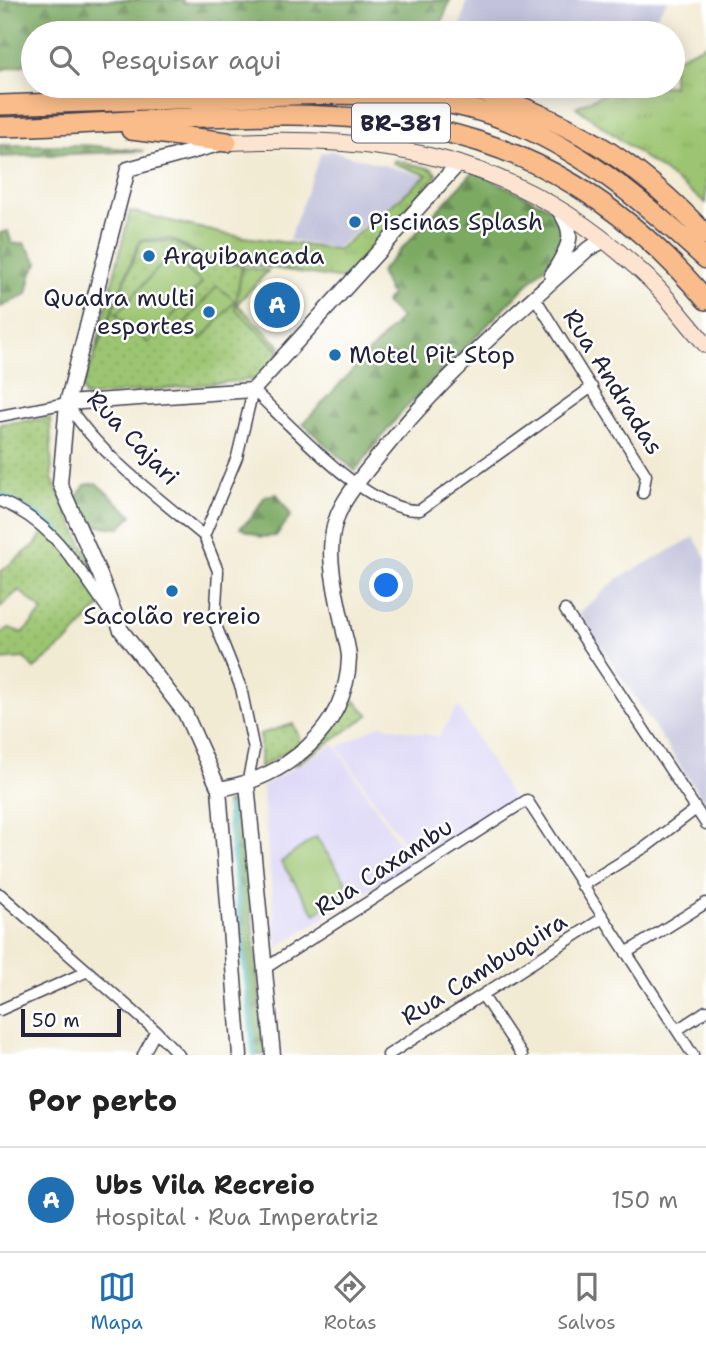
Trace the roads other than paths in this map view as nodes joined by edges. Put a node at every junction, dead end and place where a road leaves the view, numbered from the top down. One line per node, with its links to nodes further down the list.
1 (48, 98): 5 (highway)
2 (202, 98): 5 (highway, BR-381)
3 (414, 98): 14 (highway, BR-381)
4 (499, 98): 12 (highway)
5 (24, 104): 6 (highway, BR-381)
6 (0, 105)
7 (88, 125): 8 (highway, BR-381); 9 (highway, BR-381); 17 (highway, BR-381)
8 (0, 127)
9 (226, 142): 10 (main road, BR-381); 21 (street, Rua Cajari)
10 (458, 164): 11 (main road, BR-381); 20 (street)
11 (556, 207): 13 (main road, BR-381); 15 (street)
12 (706, 235)
13 (605, 240): 15 (street); 18 (main road, BR-381)
14 (706, 259)
15 (547, 286): 16 (street)
16 (534, 296): 19 (street, Rua Andradas); 23 (street)
17 (706, 300)
18 (706, 345)
19 (592, 387): 23 (street); 24 (street, Rua Andradas)
20 (253, 390): 21 (street); 23 (street); 26 (street)
21 (67, 403): 22 (street); 26 (street, Rua Cajari); 28 (street)
22 (0, 416)
23 (356, 484): 29 (street)
24 (643, 493)
25 (0, 501): 28 (street)
26 (204, 536): 29 (street)
27 (565, 610): 31 (street)
28 (115, 619): 30 (street)
29 (247, 784): 30 (street); 38 (street)
30 (219, 789): 47 (street)
31 (696, 809): 32 (street); 33 (street)
32 (706, 824)
33 (582, 886): 36 (street); 38 (street, Rua Caxambu)
34 (0, 894): 39 (street)
35 (706, 903): 37 (street)
36 (603, 918): 37 (street); 40 (street, Rua Cambuquira)
37 (626, 953): 43 (street)
38 (264, 969): 48 (street)
39 (89, 971): 41 (street); 44 (street)
40 (483, 996): 49 (street, Rua Cambuquira); 50 (street)
41 (0, 1010)
42 (706, 1011): 43 (street)
43 (677, 1030): 51 (street)
44 (156, 1031): 45 (street); 46 (street)
45 (144, 1055)
46 (179, 1055)
47 (240, 1055)
48 (272, 1055)
49 (388, 1055)
50 (522, 1055)
51 (693, 1055)

